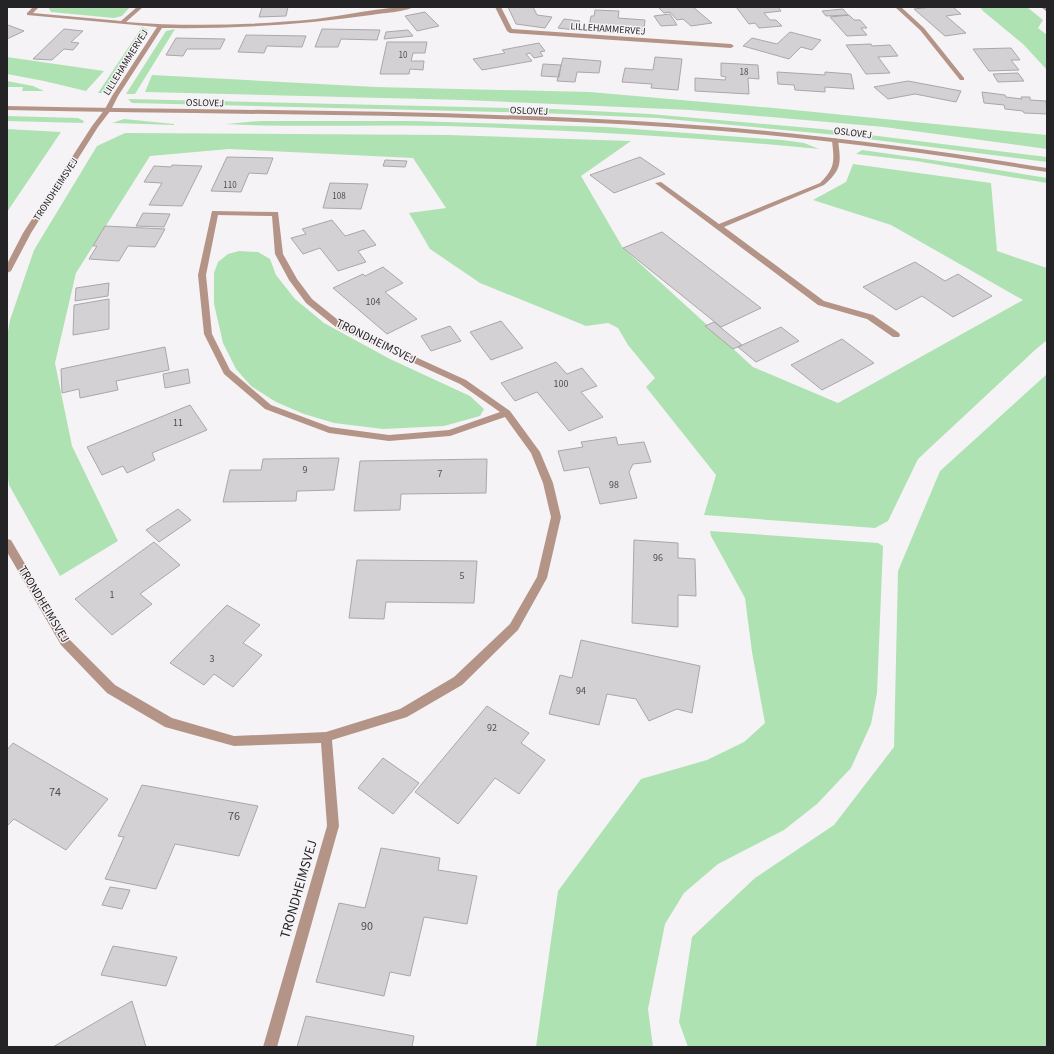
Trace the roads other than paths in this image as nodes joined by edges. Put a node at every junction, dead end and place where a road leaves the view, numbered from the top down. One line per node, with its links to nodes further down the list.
1 (36, 7): 8 (street, LILLEHAMMERVEJ)
2 (140, 7): 8 (street, LILLEHAMMERVEJ)
3 (410, 7): 9 (street, LILLEHAMMERVEJ)
4 (498, 7): 10 (street, LILLEHAMMERVEJ)
5 (898, 7): 11 (street)
6 (1044, 7): 7 (street)
7 (1047, 10)
8 (123, 22): 9 (street, LILLEHAMMERVEJ)
9 (161, 26): 13 (street, LILLEHAMMERVEJ)
10 (731, 46)
11 (962, 78)
12 (7, 108): 13 (street, OSLOVEJ)
13 (108, 110): 14 (street, OSLOVEJ); 18 (street, TRONDHEIMSVEJ)
14 (835, 140): 15 (street, OSLOVEJ); 17 (street)
15 (1047, 170)
16 (659, 183): 17 (street)
17 (718, 227): 19 (street)
18 (7, 270)
19 (896, 335)
20 (507, 413): 20 (street, TRONDHEIMSVEJ); 22 (street, TRONDHEIMSVEJ)
21 (7, 543): 22 (street, TRONDHEIMSVEJ)
22 (326, 737): 23 (street, TRONDHEIMSVEJ)
23 (270, 1047)

